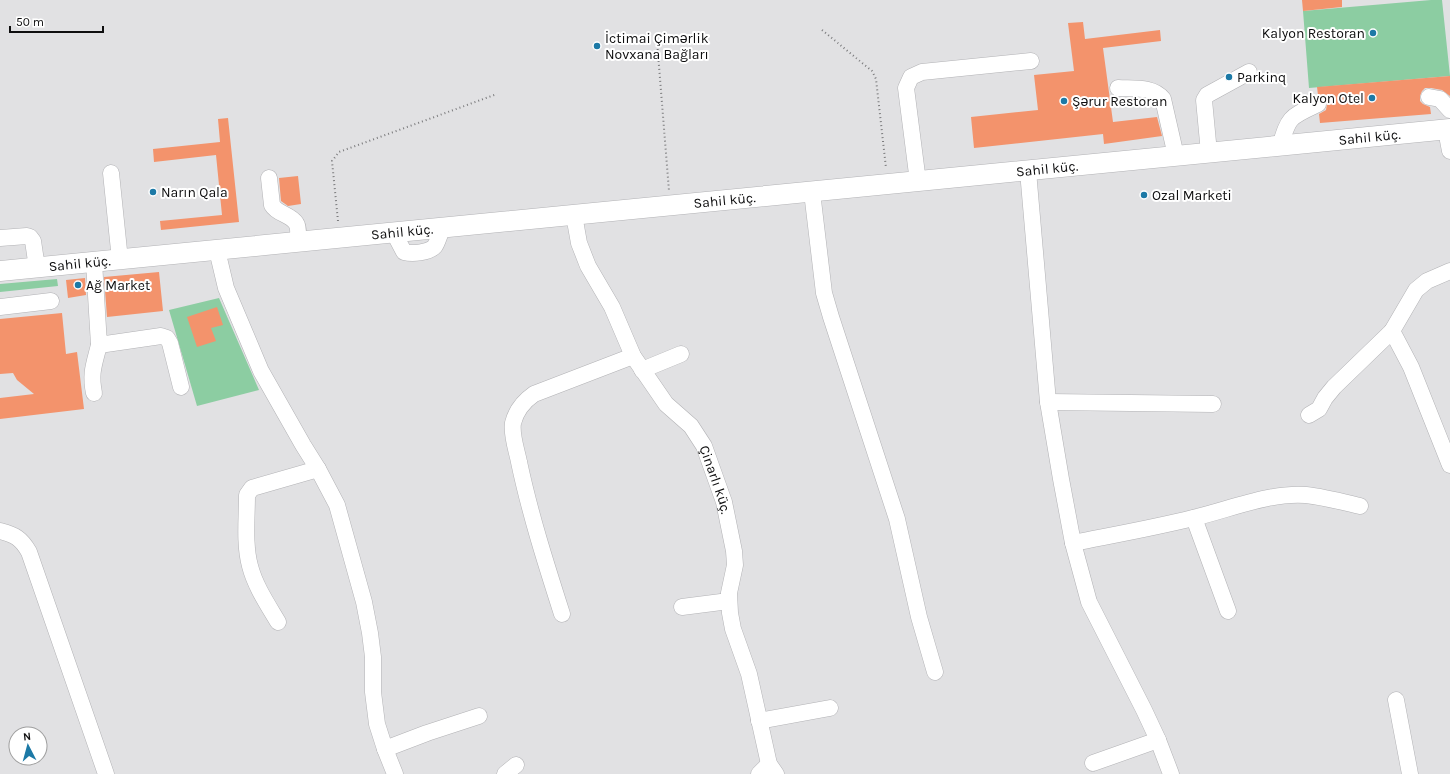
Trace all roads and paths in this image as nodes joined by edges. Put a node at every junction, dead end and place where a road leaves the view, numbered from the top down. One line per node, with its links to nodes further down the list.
1 (822, 30): 19 (path)
2 (657, 41): 21 (path)
3 (1031, 61): 18 (street)
4 (1249, 72): 13 (street)
5 (1118, 88): 14 (street)
6 (497, 94): 24 (path)
7 (1429, 97): 9 (street)
8 (1318, 104): 11 (street)
9 (1450, 110)
10 (1448, 130): 11 (main road, Sahil küç.); 12 (street)
11 (1280, 146): 13 (main road, Sahil küç.)
12 (1450, 151)
13 (1208, 153): 14 (main road, Sahil küç.)
14 (1176, 156): 15 (main road, Sahil küç.)
15 (1028, 171): 18 (main road, Sahil küç.); 41 (street)
16 (111, 173): 27 (street)
17 (270, 178): 25 (street)
18 (918, 182): 19 (main road, Sahil küç.)
19 (888, 184): 20 (main road, Sahil küç.)
20 (812, 192): 21 (main road, Sahil küç.); 55 (street)
21 (670, 206): 22 (main road, Sahil küç.)
22 (574, 215): 24 (main road, Sahil küç.); 37 (street, Çinarlı küç.)
23 (0, 238): 29 (street)
24 (340, 238): 25 (main road, Sahil küç.)
25 (298, 242): 26 (main road, Sahil küç.)
26 (217, 250): 27 (main road, Sahil küç.); 45 (street)
27 (120, 260): 28 (main road, Sahil küç.)
28 (94, 262): 29 (main road, Sahil küç.); 35 (street)
29 (37, 268): 30 (main road, Sahil küç.)
30 (0, 271)
31 (1450, 271): 34 (street)
32 (51, 301): 33 (street)
33 (0, 307)
34 (1392, 331): 43 (street); 44 (street)
35 (99, 345): 39 (street); 40 (street)
36 (681, 354): 38 (street)
37 (633, 356): 38 (street, Çinarlı küç.); 53 (street)
38 (642, 370): 50 (street, Çinarlı küç.)
39 (181, 387)
40 (94, 393)
41 (1048, 402): 42 (street); 49 (street)
42 (1213, 404)
43 (1309, 415)
44 (1450, 465)
45 (318, 469): 54 (street); 61 (street)
46 (1360, 506): 47 (street)
47 (1194, 518): 49 (street); 52 (street)
48 (0, 531): 64 (street)
49 (1073, 543): 60 (street)
50 (729, 601): 51 (street); 59 (street, Çinarlı küç.)
51 (682, 607)
52 (1228, 611)
53 (562, 614)
54 (278, 622)
55 (935, 672)
56 (1396, 700): 67 (street)
57 (830, 708): 59 (street)
58 (479, 716): 61 (street)
59 (759, 721): 63 (street, Çinarlı küç.)
60 (1158, 740): 62 (street); 66 (street)
61 (384, 749): 65 (street)
62 (1093, 763)
63 (768, 771)
64 (106, 774)
65 (396, 774)
66 (1171, 774)
67 (1410, 774)

